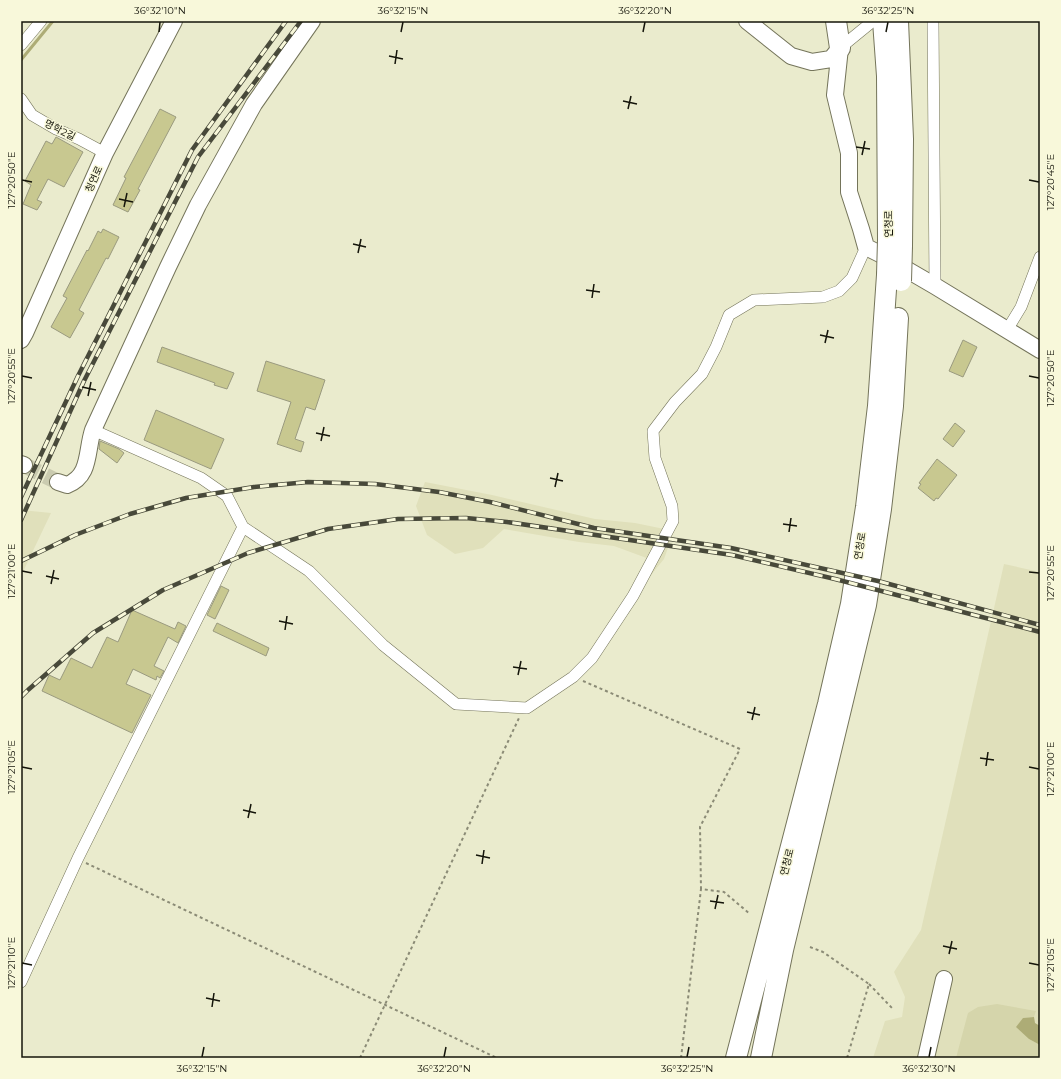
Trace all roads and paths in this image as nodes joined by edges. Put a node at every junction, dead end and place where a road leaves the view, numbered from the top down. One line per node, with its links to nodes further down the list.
1 (41, 21): 8 (street)
2 (174, 21): 11 (street, 청연로)
3 (312, 21): 19 (street)
4 (748, 21): 9 (street)
5 (836, 21): 9 (highway)
6 (933, 21): 15 (street)
7 (887, 23): 9 (street); 14 (highway, 연청로, bridge)
8 (21, 45)
9 (840, 48): 12 (street)
10 (21, 100): 11 (street, 명학2길)
11 (105, 153): 17 (street, 청연로)
12 (866, 248): 15 (street); 22 (street)
13 (1040, 257): 16 (street)
14 (894, 278): 28 (highway, 연청로); 37 (highway, 연청로)
15 (935, 286): 16 (street)
16 (1007, 330): 18 (street)
17 (21, 340)
18 (1040, 350)
19 (93, 430): 20 (street); 21 (street)
20 (58, 482)
21 (243, 527): 23 (street); 24 (street)
22 (573, 677): 23 (street); 25 (path)
23 (527, 708): 32 (path)
24 (78, 858): 30 (street); 32 (path)
25 (701, 889): 26 (path); 36 (path)
26 (750, 914)
27 (810, 947): 31 (path)
28 (783, 950): 38 (highway); 39 (highway, 연청로)
29 (944, 979): 41 (street)
30 (21, 982)
31 (869, 984): 33 (path); 40 (path)
32 (384, 1004): 34 (path); 35 (path)
33 (892, 1008)
34 (360, 1058)
35 (497, 1058)
36 (681, 1058)
37 (736, 1058)
38 (755, 1058)
39 (761, 1058)
40 (847, 1058)
41 (926, 1058)

